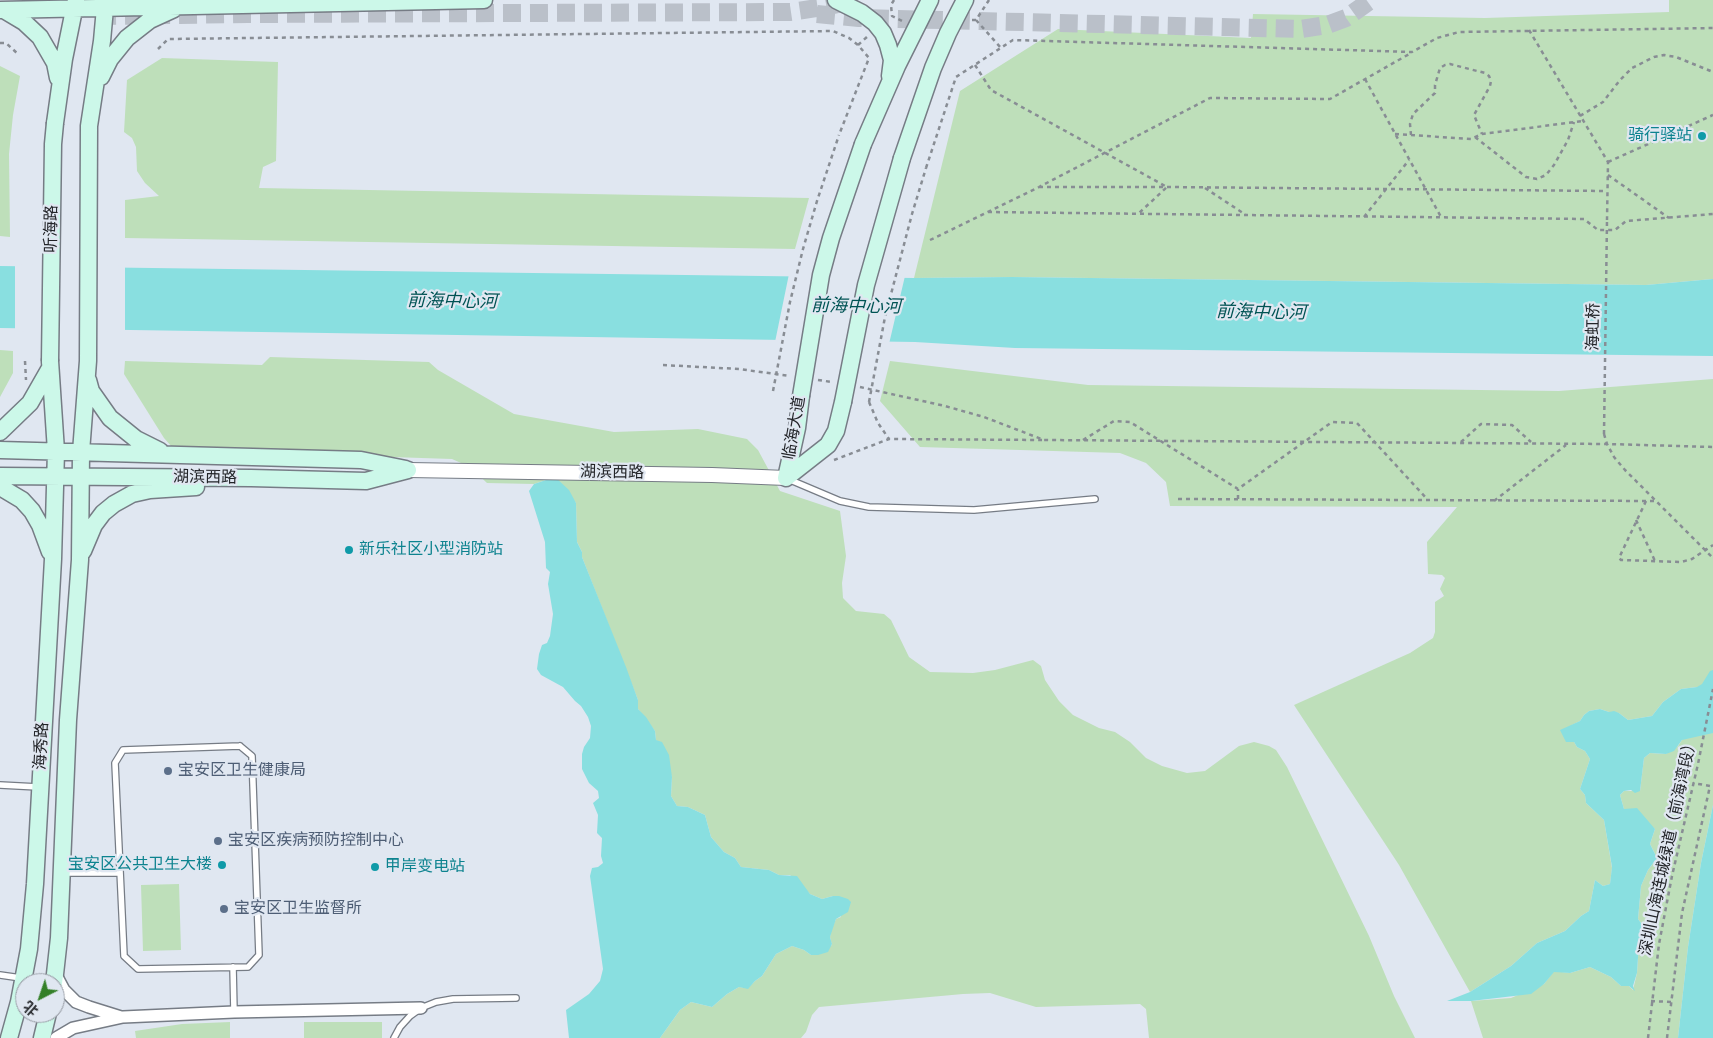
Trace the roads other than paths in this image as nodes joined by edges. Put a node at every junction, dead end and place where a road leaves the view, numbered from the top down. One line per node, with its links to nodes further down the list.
1 (484, 0): 7 (main road)
2 (836, 0): 9 (main road)
3 (930, 0): 9 (main road, 临海大道)
4 (965, 0): 24 (main road, 临海大道, bridge)
5 (75, 4): 6 (main road); 8 (main road); 10 (main road, 听海路)
6 (106, 4): 7 (main road); 11 (main road)
7 (182, 6): 11 (main road)
8 (2, 10): 10 (main road)
9 (889, 83): 24 (main road, 临海大道, bridge)
10 (59, 91): 12 (main road, 听海路, bridge)
11 (96, 91): 13 (main road)
12 (50, 365): 14 (main road); 16 (main road, 听海路)
13 (87, 368): 17 (main road); 18 (main road)
14 (0, 432)
15 (0, 450): 16 (main road, 湖滨西路)
16 (56, 451): 17 (main road, 湖滨西路); 21 (main road, 海秀路)
17 (81, 452): 18 (main road, 湖滨西路); 22 (main road, 海秀路)
18 (167, 454): 19 (main road, 湖滨西路)
19 (408, 470): 23 (main road, 湖滨西路); 24 (street, 湖滨西路)
20 (0, 476): 21 (main road, 湖滨西路)
21 (55, 476): 22 (main road, 湖滨西路); 27 (main road, 海秀路)
22 (81, 476): 23 (main road, 湖滨西路); 28 (main road, 海秀路)
23 (251, 478): 28 (main road)
24 (786, 478): 26 (lane)
25 (0, 487): 27 (main road)
26 (1095, 499)
27 (52, 559): 29 (main road, 海秀路)
28 (80, 560): 30 (main road, 海秀路)
29 (51, 584): 30 (main road); 32 (main road, 海秀路)
30 (78, 589): 33 (main road, 海秀路)
31 (0, 785): 32 (lane)
32 (40, 787): 36 (main road, 海秀路)
33 (62, 872): 34 (lane); 37 (main road, 海秀路)
34 (120, 873): 35 (lane); 35 (lane)
35 (233, 967): 43 (lane)
36 (24, 973)
37 (54, 973)
38 (0, 975): 39 (lane)
39 (15, 978)
40 (65, 991): 45 (street)
41 (516, 998): 42 (lane)
42 (421, 1008): 43 (street); 50 (lane)
43 (234, 1012): 45 (street)
44 (15, 1013): 47 (main road, 海秀路)
45 (123, 1017): 49 (street)
46 (46, 1023): 48 (main road)
47 (9, 1038)
48 (42, 1038)
49 (56, 1038)
50 (394, 1038)

